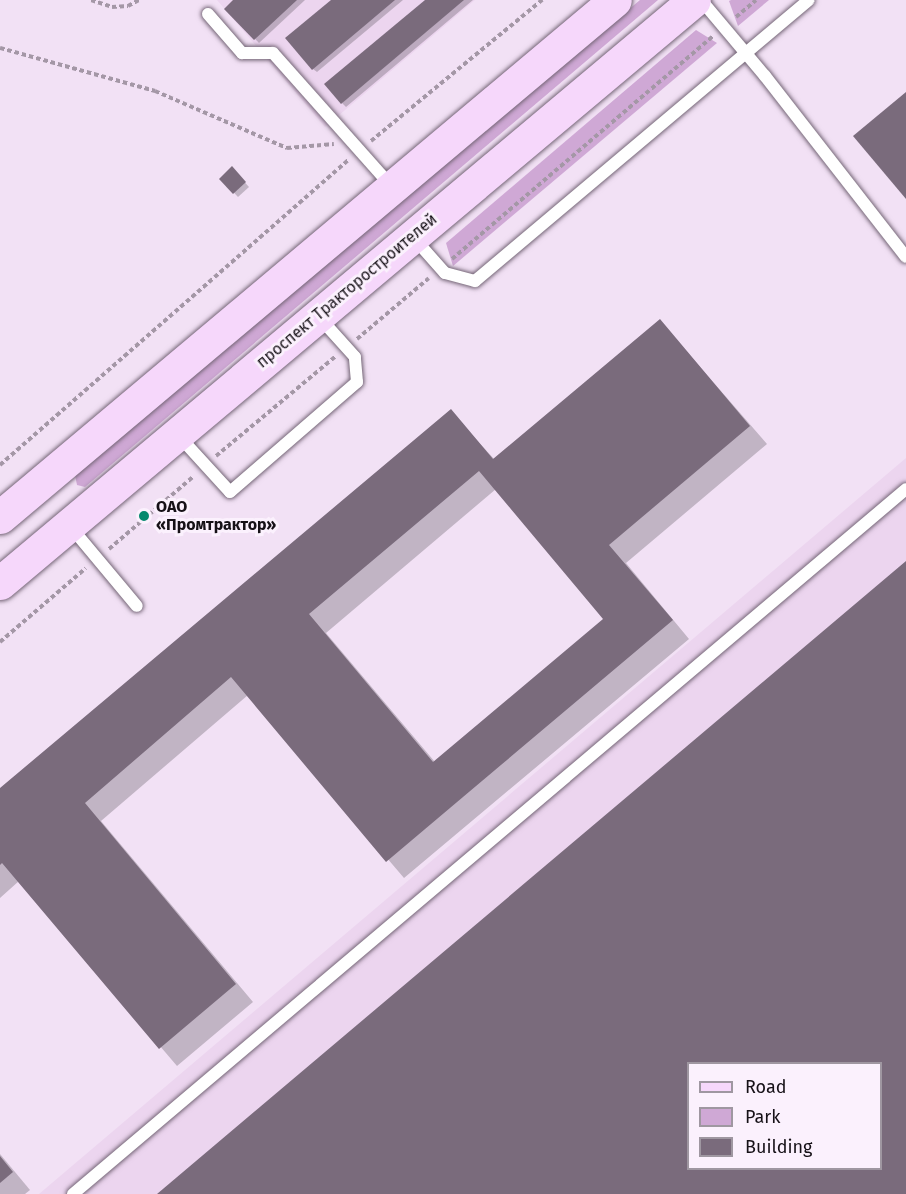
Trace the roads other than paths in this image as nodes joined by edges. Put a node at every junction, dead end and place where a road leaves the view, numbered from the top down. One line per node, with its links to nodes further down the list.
1 (615, 0): 7 (main road)
2 (694, 0): 8 (main road, проспект Тракторостроителей)
3 (701, 0): 6 (lane)
4 (809, 0): 6 (lane)
5 (208, 14): 7 (lane)
6 (746, 53): 8 (lane); 9 (lane)
7 (392, 187): 12 (main road)
8 (412, 236): 10 (main road, проспект Тракторостроителей)
9 (906, 256)
10 (318, 316): 11 (main road, проспект Тракторостроителей); 11 (lane)
11 (177, 434): 15 (main road, проспект Тракторостроителей)
12 (36, 486): 14 (main road); 15 (main road)
13 (906, 489): 18 (lane)
14 (0, 517)
15 (69, 525): 16 (main road, проспект Тракторостроителей); 17 (lane)
16 (0, 583)
17 (137, 606)
18 (73, 1194)

